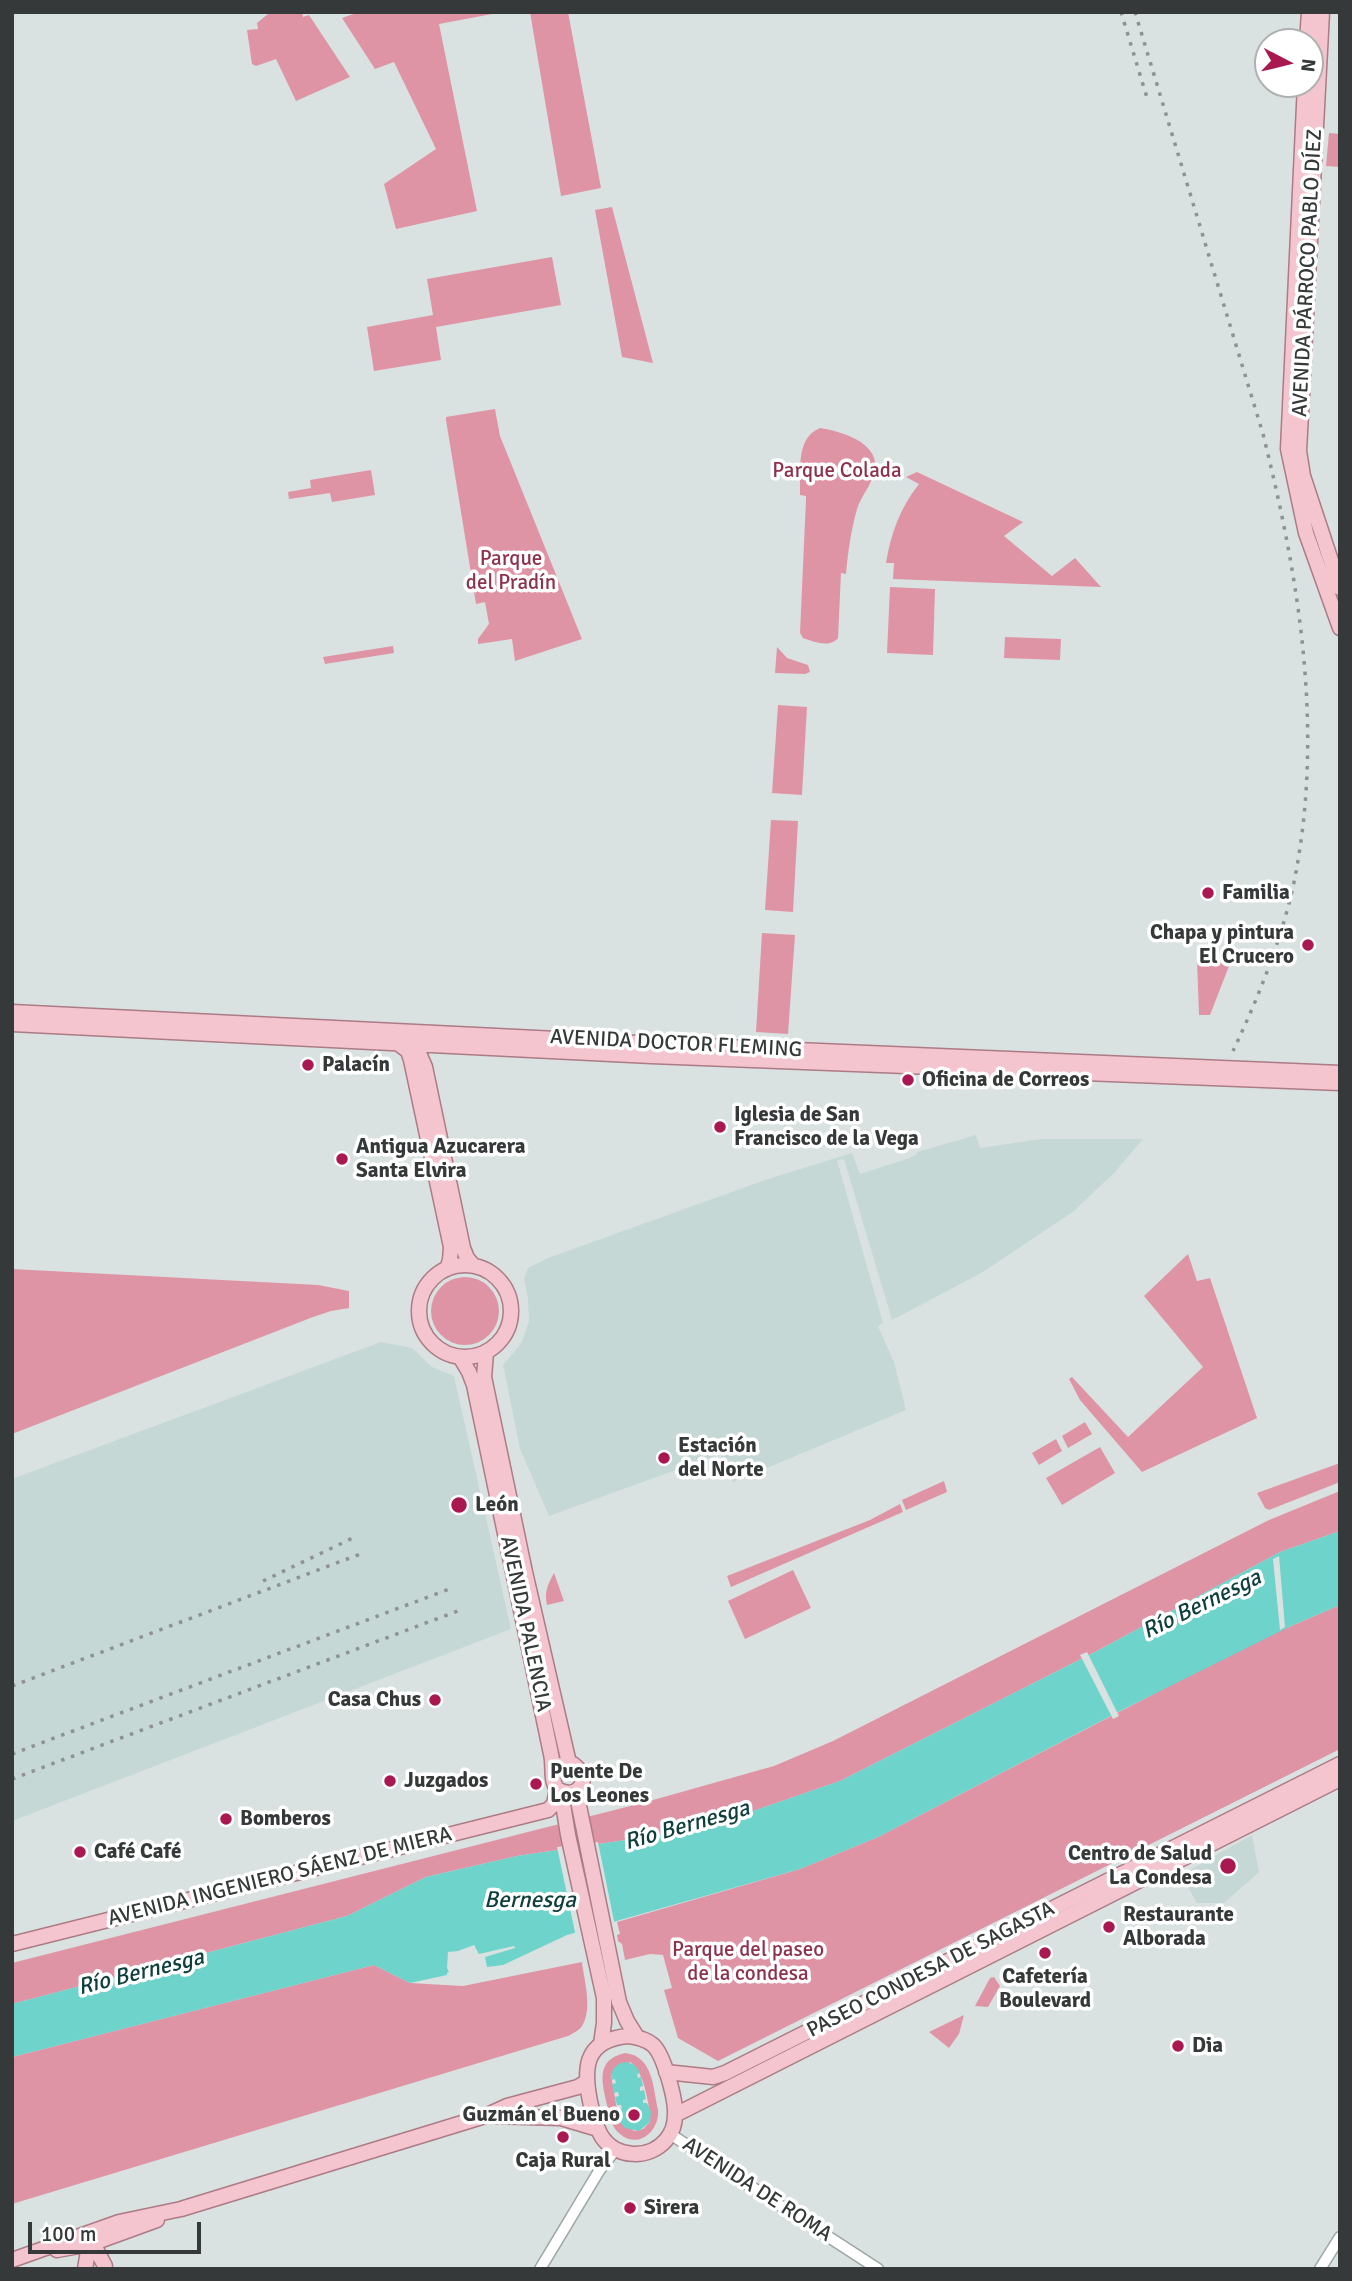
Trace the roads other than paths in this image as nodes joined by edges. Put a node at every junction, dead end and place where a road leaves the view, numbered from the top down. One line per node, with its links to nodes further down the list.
1 (1322, 12): 3 (main road, AVENIDA PÁRROCO PABLO DÍEZ)
2 (1304, 98): 3 (main road, AVENIDA PÁRROCO PABLO DÍEZ)
3 (1313, 532): 4 (main road); 5 (main road)
4 (1340, 587)
5 (1340, 628)
6 (12, 1012): 8 (main road, AVENIDA DOCTOR FLEMING)
7 (12, 1024): 8 (main road, AVENIDA DOCTOR FLEMING)
8 (398, 1036): 9 (main road, AVENIDA DOCTOR FLEMING); 12 (main road, AVENIDA DOCTOR FLEMING); 14 (main road)
9 (416, 1043): 10 (main road, AVENIDA DOCTOR FLEMING); 11 (main road)
10 (439, 1045): 11 (main road); 12 (main road, AVENIDA DOCTOR FLEMING)
11 (425, 1067): 13 (main road)
12 (1337, 1080)
13 (474, 1266): 14 (main road); 15 (main road)
14 (447, 1269): 16 (main road)
15 (486, 1353): 16 (main road); 17 (main road, AVENIDA PALENCIA)
16 (460, 1357): 19 (main road, AVENIDA PALENCIA)
17 (569, 1763): 19 (main road); 21 (main road, AVENIDA PALENCIA)
18 (1340, 1764): 28 (main road, PASEO CONDESA DE SAGASTA)
19 (554, 1772): 21 (main road, AVENIDA PALENCIA)
20 (1340, 1779): 30 (main road, PASEO CONDESA DE SAGASTA)
21 (565, 1791): 22 (main road); 23 (main road, AVENIDA PALENCIA); 24 (main road, AVENIDA PALENCIA)
22 (548, 1810): 23 (main road); 25 (main road, AVENIDA INGENIERO SÁENZ DE MIERA)
23 (567, 1828): 24 (main road, AVENIDA PALENCIA)
24 (598, 1941): 26 (main road, AVENIDA PALENCIA); 27 (main road, AVENIDA PALENCIA)
25 (12, 1944)
26 (638, 2037): 27 (main road); 28 (main road)
27 (601, 2044): 29 (main road)
28 (666, 2072): 30 (main road)
29 (586, 2082): 31 (main road); 32 (main road)
30 (675, 2115): 33 (main road)
31 (485, 2116): 32 (main road); 35 (main road)
32 (598, 2129): 34 (main road)
33 (670, 2134): 34 (main road); 47 (street, AVENIDA DE ROMA)
34 (615, 2149): 46 (street)
35 (181, 2209): 36 (main road); 37 (main road)
36 (143, 2217): 39 (main road); 40 (main road)
37 (125, 2233): 40 (main road); 44 (main road)
38 (1340, 2237): 48 (street)
39 (70, 2238): 40 (main road); 42 (main road)
40 (91, 2244): 41 (main road); 44 (main road); 45 (main road)
41 (45, 2252): 42 (main road); 45 (main road)
42 (28, 2255): 43 (main road)
43 (12, 2260)
44 (104, 2267)
45 (85, 2269)
46 (540, 2269)
47 (878, 2269)
48 (1320, 2269)

